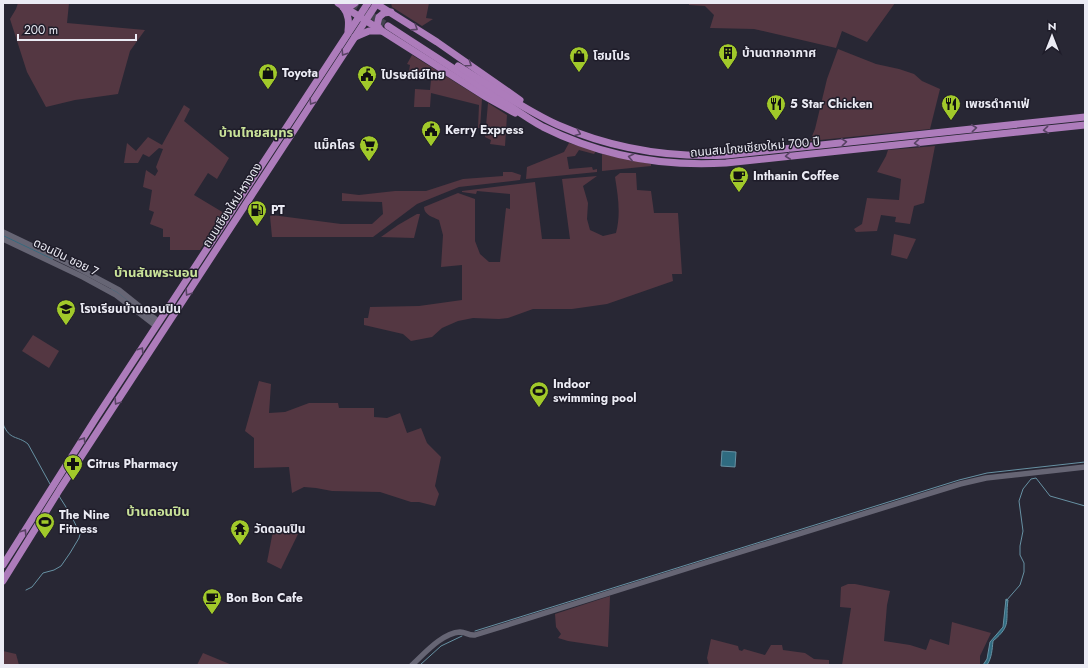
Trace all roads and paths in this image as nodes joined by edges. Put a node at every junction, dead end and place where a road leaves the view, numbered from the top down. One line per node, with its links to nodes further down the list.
1 (355, 3): 5 (main road)
2 (368, 3): 7 (main road, ถนนเชียงใหม่-หางดง)
3 (376, 3): 6 (main road); 7 (main road, ถนนเชียงใหม่-หางดง)
4 (387, 3): 6 (main road)
5 (340, 5): 7 (main road); 9 (main road)
6 (392, 13): 8 (main road); 10 (main road, one-way to 10)
7 (362, 18): 8 (main road); 9 (main road, ถนนเชียงใหม่-หางดง)
8 (381, 31): 9 (main road); 13 (main road)
9 (351, 36): 16 (main road, ถนนเชียงใหม่-หางดง); 18 (main road, ถนนเชียงใหม่-หางดง, one-way to 18)
10 (542, 117): 11 (main road, ถนนสมโภชเชียงใหม่ 700 ปี, one-way to 11); 13 (main road, ถนนสมโภชเชียงใหม่ 700 ปี)
11 (1085, 117)
12 (1085, 125): 13 (main road, ถนนสมโภชเชียงใหม่ 700 ปี, one-way to 13)
13 (542, 126)
14 (3, 232): 16 (street)
15 (3, 239): 16 (street, ดอนปิน ซอย 7)
16 (158, 324): 18 (main road, ถนนเชียงใหม่-หางดง, one-way to 16)
17 (1085, 467): 21 (street)
18 (55, 490): 19 (main road, ถนนเชียงใหม่-หางดง, one-way to 18); 20 (main road, ถนนเชียงใหม่-หางดง)
19 (3, 564)
20 (3, 581)
21 (412, 665)

